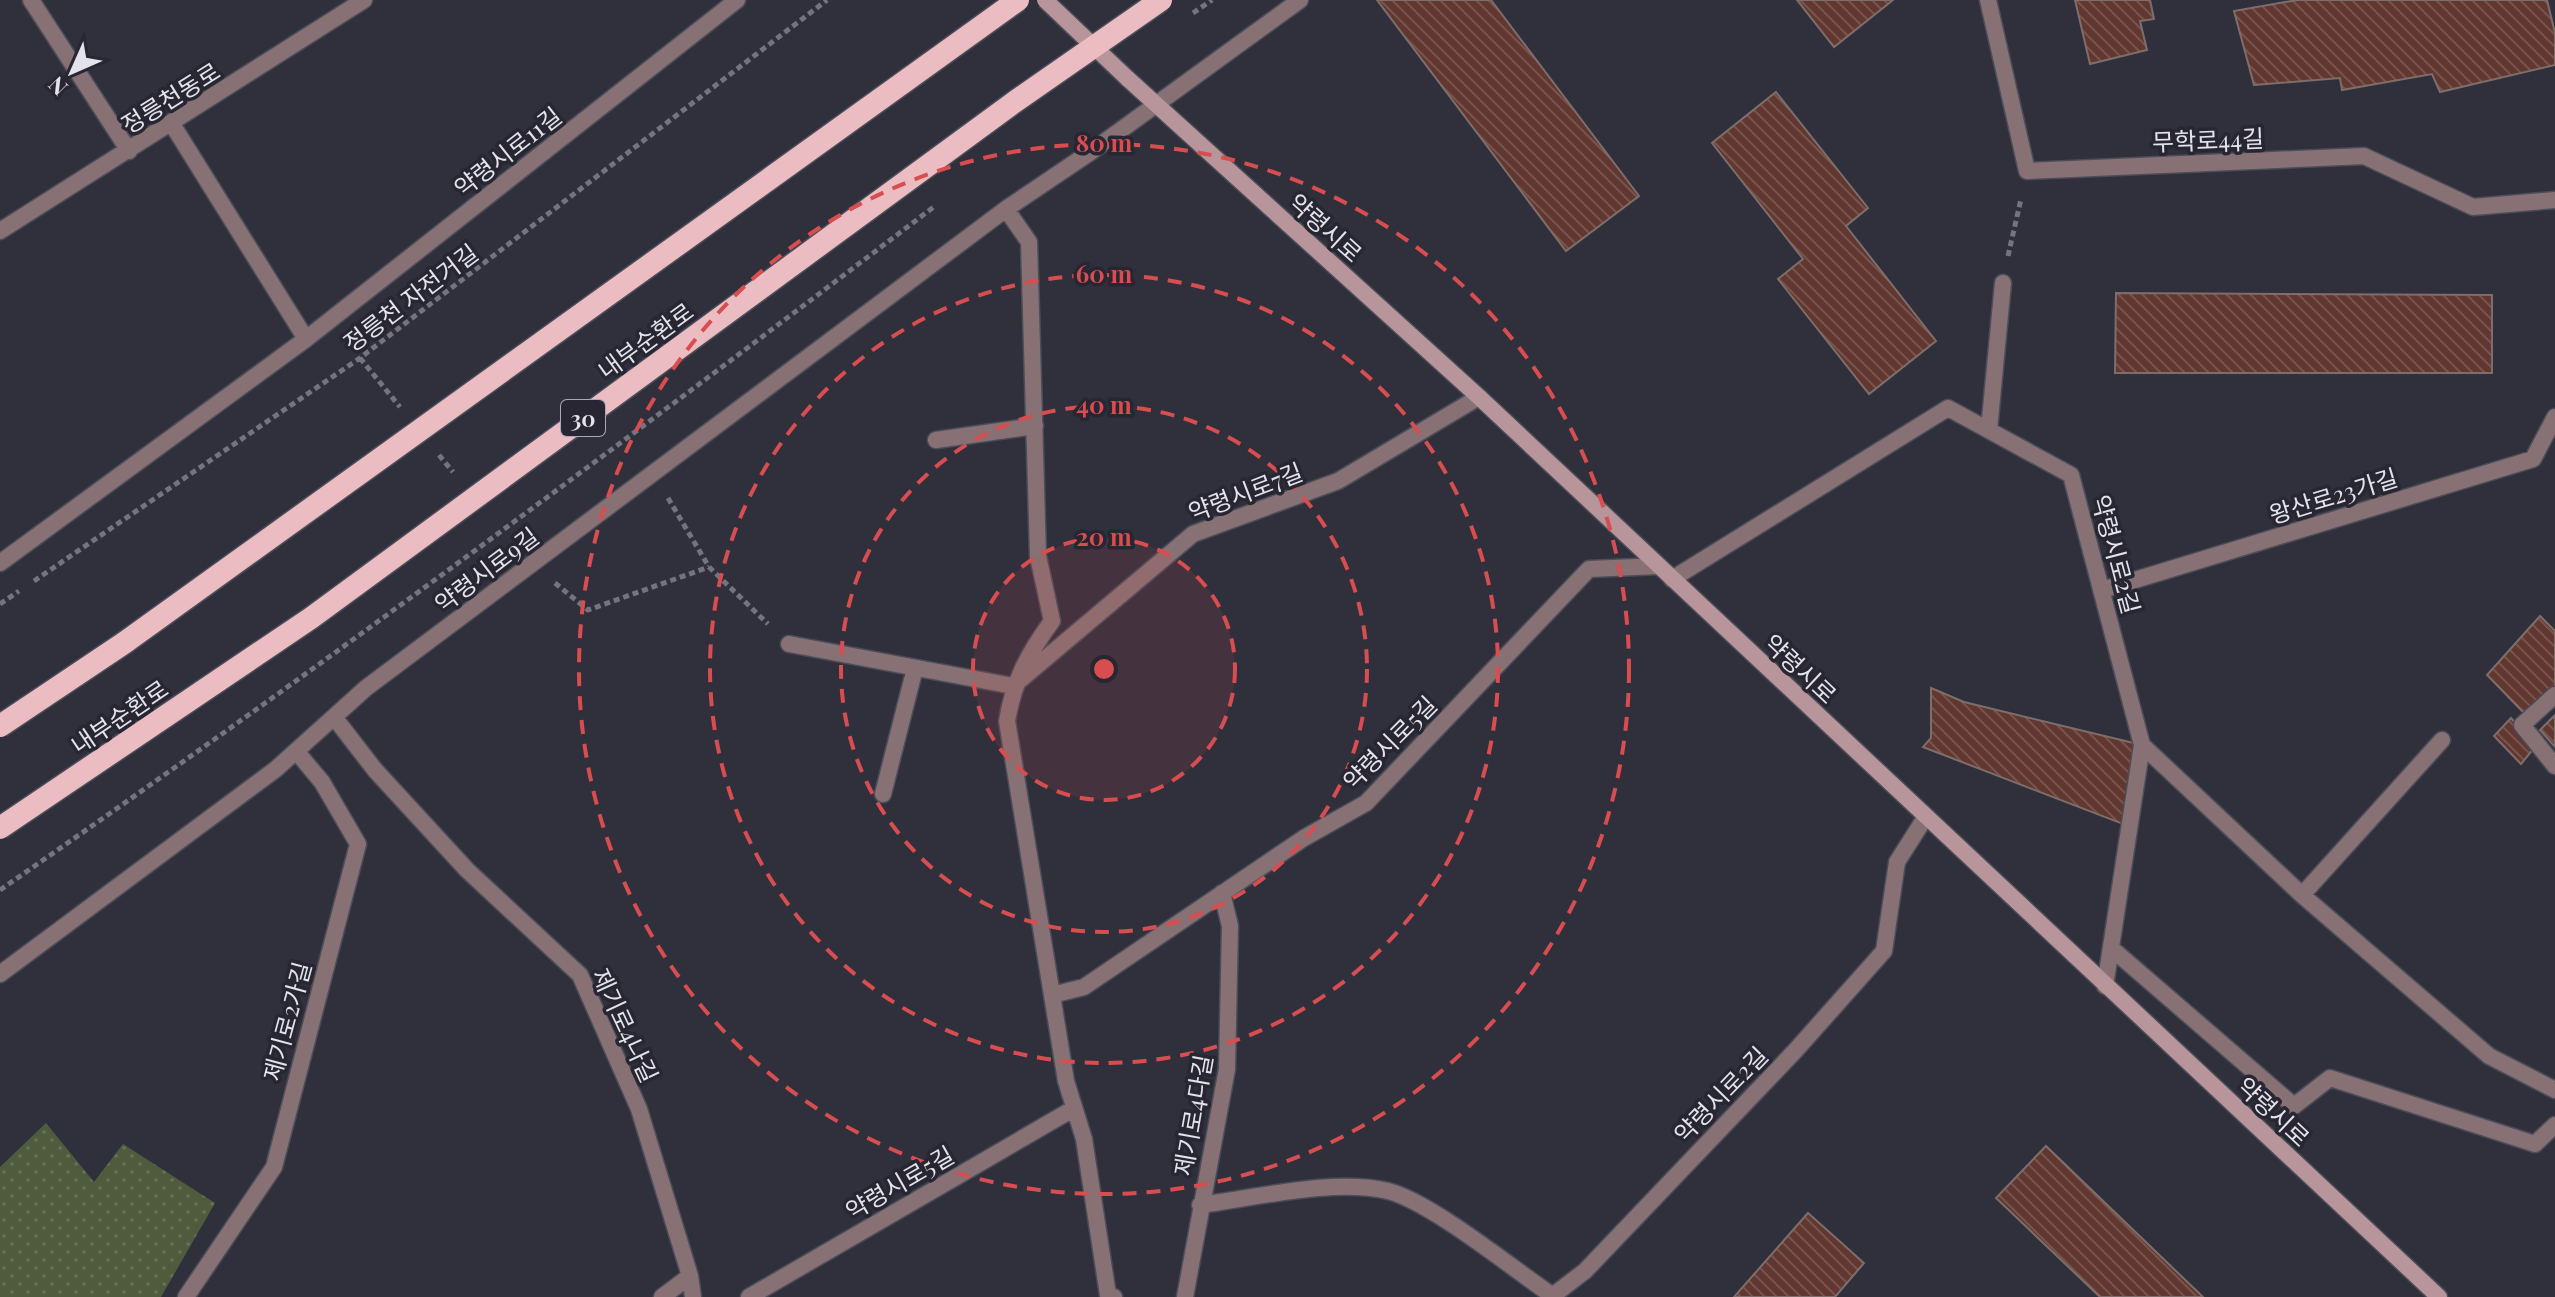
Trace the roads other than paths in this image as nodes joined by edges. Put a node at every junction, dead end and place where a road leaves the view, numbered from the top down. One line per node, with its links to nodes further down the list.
1 (31, 0): 11 (street)
2 (364, 0): 10 (street, 정릉천동로)
3 (737, 0): 16 (street, 약령시로11길)
4 (1018, 0): 31 (highway, bridge)
5 (1045, 0): 9 (main road, 약령시로, bridge)
6 (1161, 0): 38 (highway, 내부순환로 / 30, bridge)
7 (1300, 0): 9 (street, 약령시로9길)
8 (1988, 0): 12 (street, 무학로44길)
9 (1153, 103): 13 (street, 약령시로9길); 17 (main road, 약령시로)
10 (172, 124): 11 (street, 정릉천동로); 16 (street)
11 (129, 151): 14 (street, 정릉천동로)
12 (2555, 200)
13 (1006, 209): 19 (street); 30 (street, 약령시로9길)
14 (0, 231)
15 (2003, 283): 20 (street)
16 (306, 339): 22 (street, 약령시로11길)
17 (1479, 397): 23 (main road, 약령시로); 28 (street, 약령시로7길)
18 (2555, 417): 25 (street, 왕산로23가길)
19 (1035, 426): 21 (street); 28 (street)
20 (1989, 430): 24 (street, 약령시로2길); 25 (street, 약령시로2길)
21 (936, 440)
22 (0, 563)
23 (1659, 566): 24 (main road, 약령시로); 39 (street, 약령시로5길)
24 (1672, 579): 37 (main road, 약령시로)
25 (2102, 590): 33 (street, 약령시로2길)
26 (789, 644): 27 (street)
27 (915, 668): 28 (street); 36 (street)
28 (1013, 686): 44 (street)
29 (2555, 695): 35 (street)
30 (334, 717): 34 (street, 약령시로9길); 49 (street, 제기로4나길)
31 (0, 726)
32 (2442, 740): 40 (street)
33 (2142, 745): 40 (street); 41 (street)
34 (296, 751): 42 (street, 약령시로9길); 52 (street, 제기로2가길)
35 (2555, 766)
36 (883, 794)
37 (1925, 818): 43 (main road, 약령시로); 50 (street, 약령시로2길)
38 (0, 828)
39 (1222, 893): 44 (street, 약령시로5길); 48 (street, 제기로4다길)
40 (2302, 895): 45 (street)
41 (2111, 948): 43 (street); 47 (street, 약령시로)
42 (0, 974)
43 (2105, 986): 51 (main road, 약령시로)
44 (1052, 995): 46 (street)
45 (2555, 1090)
46 (1073, 1109): 55 (street, 약령시로5길); 56 (street)
47 (2555, 1125)
48 (1200, 1205): 50 (street); 57 (street, 제기로4다길)
49 (690, 1276): 53 (street); 54 (street, 제기로4나길)
50 (1552, 1296)
51 (2437, 1296)
52 (186, 1297)
53 (662, 1297)
54 (693, 1297)
55 (749, 1297)
56 (1114, 1297)
57 (1185, 1297)

